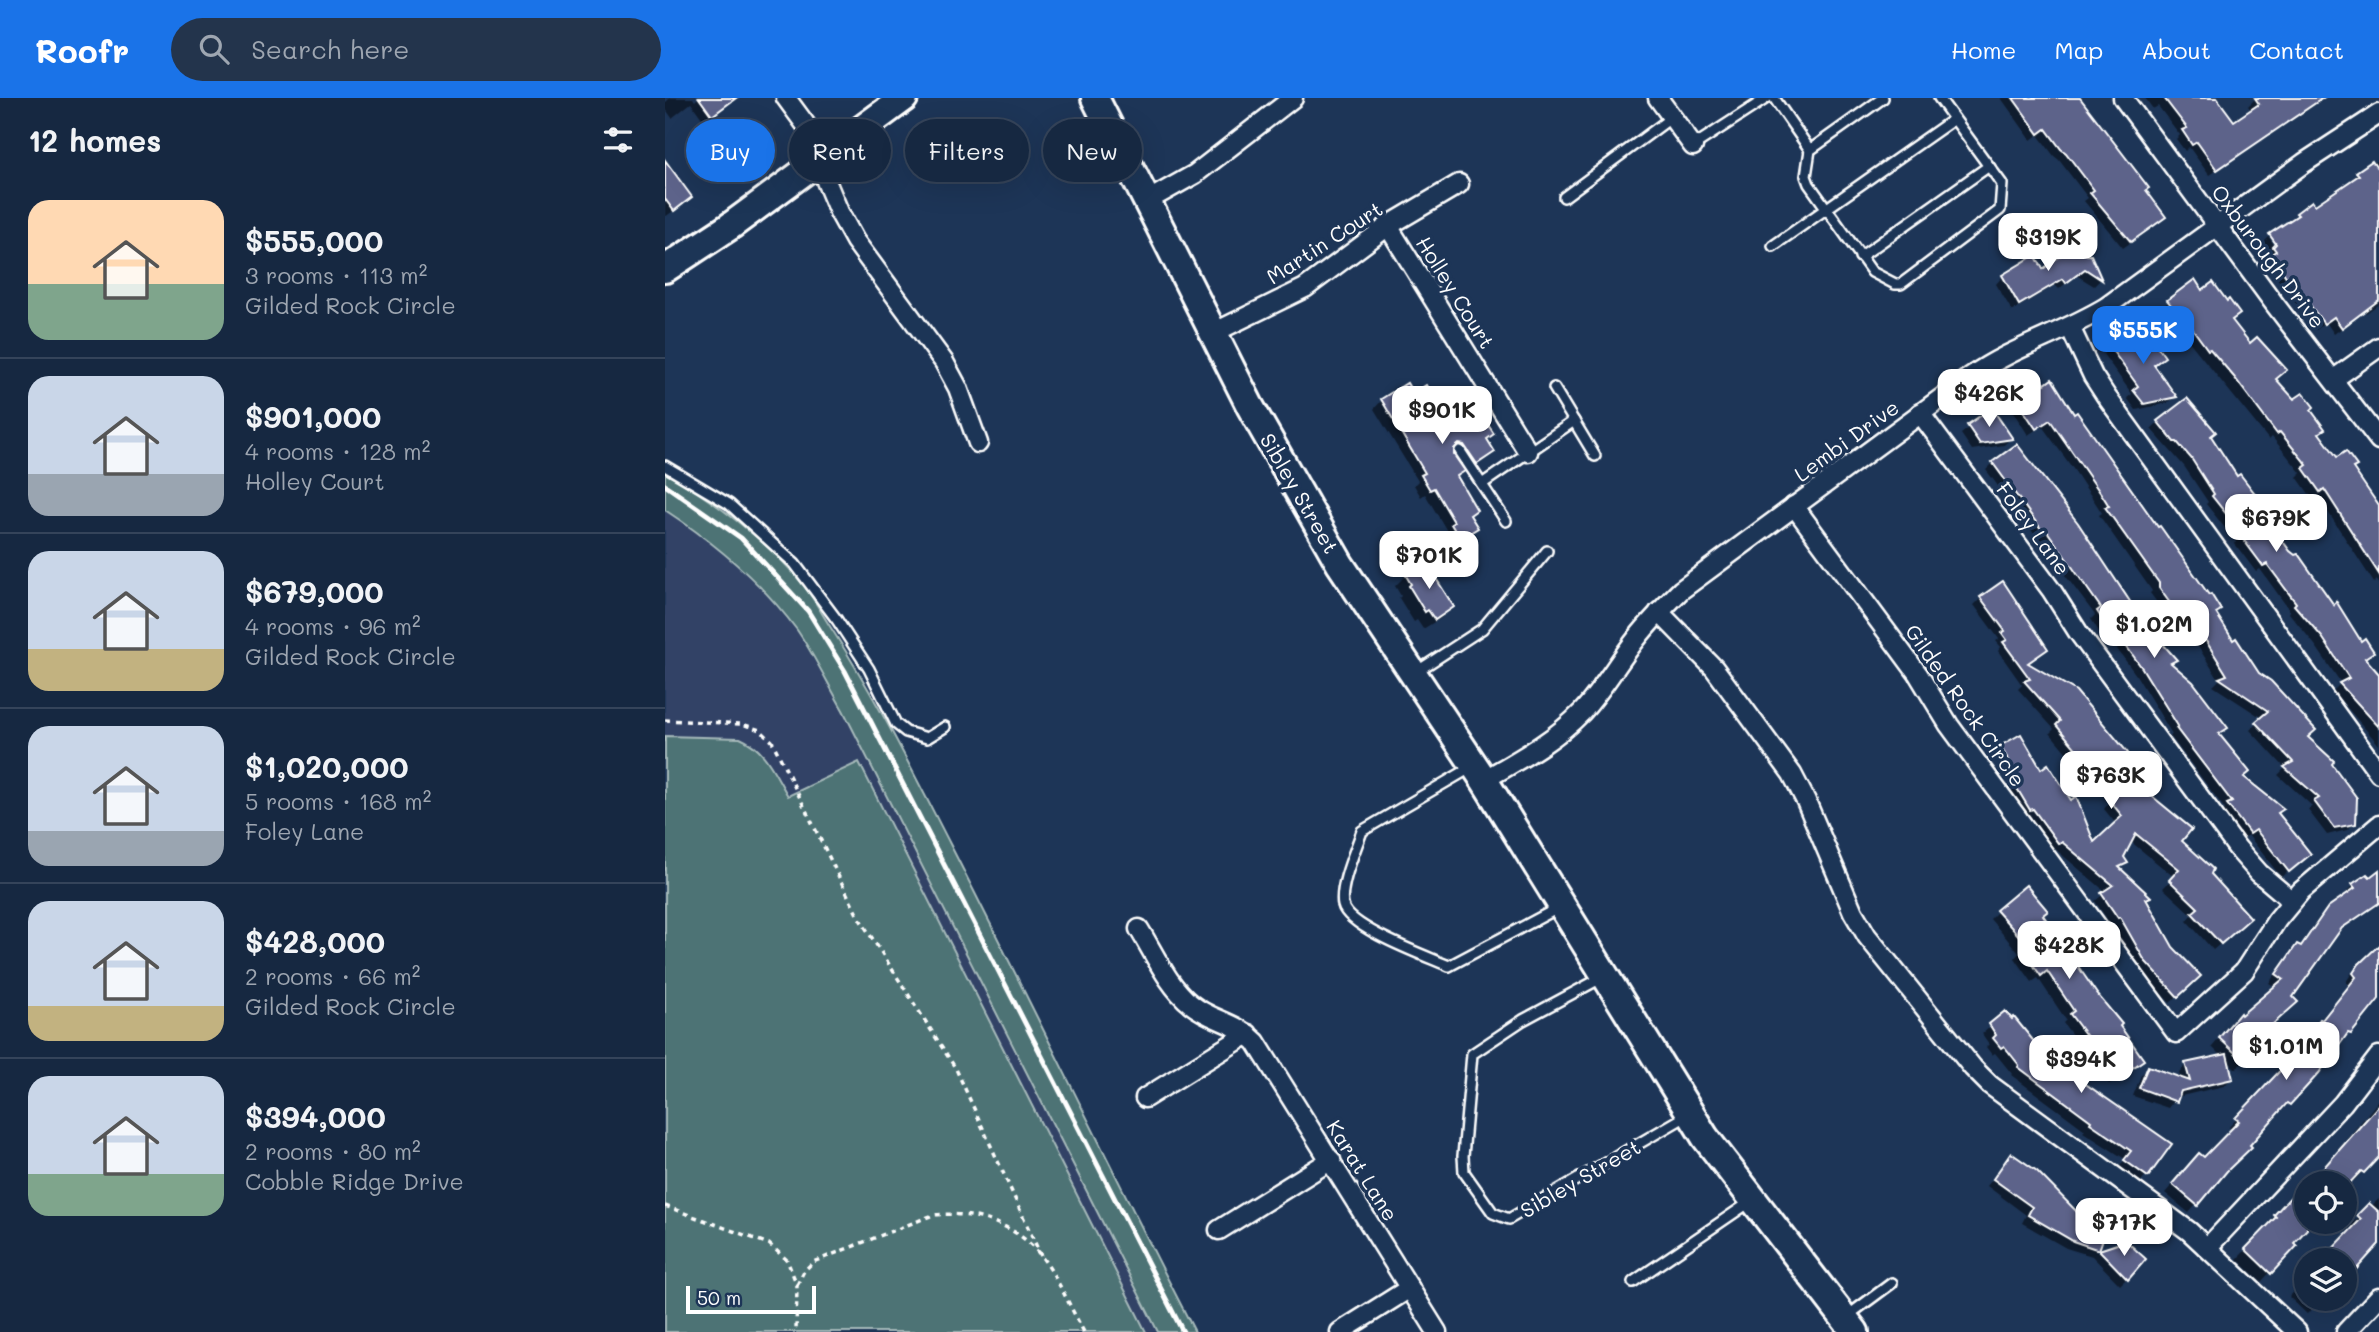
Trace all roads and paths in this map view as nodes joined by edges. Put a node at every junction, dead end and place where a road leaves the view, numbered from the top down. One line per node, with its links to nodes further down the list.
1 (786, 98): 13 (street)
2 (904, 98): 14 (street)
3 (1095, 98): 23 (street, Sibley Street)
4 (1293, 98): 23 (street)
5 (1658, 98): 12 (street)
6 (1767, 98): 16 (lane)
7 (1774, 98): 17 (lane)
8 (1883, 98): 17 (lane)
9 (1939, 98): 15 (lane)
10 (2123, 98): 26 (street, Oxburough Drive)
11 (2379, 114): 26 (street, Lembi Drive)
12 (1672, 117): 16 (street); 22 (lane)
13 (801, 119)
14 (875, 119)
15 (1954, 119): 18 (lane); 24 (lane)
16 (1693, 146)
17 (1810, 150): 24 (lane)
18 (1989, 166): 28 (lane); 28 (lane)
19 (789, 182): 29 (street)
20 (826, 182): 38 (street)
21 (1459, 184): 25 (street, Martin Court)
22 (1564, 197)
23 (1147, 201): 31 (street, Sibley Street)
24 (1827, 206): 27 (lane); 28 (lane)
25 (1388, 226): 31 (street, Martin Court); 40 (street, Holley Court)
26 (2217, 226): 30 (street, Lembi Drive); 33 (street, Oxburough Drive)
27 (1773, 246)
28 (1860, 257)
29 (665, 269)
30 (2070, 327): 35 (street, Lembi Drive); 52 (street)
31 (1213, 334): 48 (street, Sibley Street)
32 (2379, 346): 33 (street)
33 (2334, 379): 37 (street, Oxburough Drive)
34 (1554, 388): 36 (lane)
35 (1920, 413): 44 (street, Lembi Drive); 54 (street, Foley Lane)
36 (1574, 421): 40 (lane); 41 (lane)
37 (2379, 440)
38 (978, 443)
39 (1460, 451): 43 (lane)
40 (1528, 452): 43 (lane)
41 (1595, 456)
42 (665, 466): 50 (lane)
43 (1482, 484): 45 (lane)
44 (1794, 506): 47 (street, Lembi Drive); 54 (street, Gilded Rock Circle)
45 (1506, 521)
46 (1547, 551): 48 (lane)
47 (1659, 612): 51 (street, Lembi Drive); 66 (street)
48 (1413, 674): 51 (street, Sibley Street)
49 (665, 720): 67 (path)
50 (945, 727)
51 (1479, 773): 55 (street, Sibley Street); 55 (lane)
52 (2379, 773)
53 (2379, 825): 54 (street, Gilded Rock Circle)
54 (2292, 901)
55 (1562, 906): 57 (street, Sibley Street)
56 (1139, 929): 58 (street)
57 (1605, 976): 61 (street, Sibley Street); 61 (lane, Sibley Street)
58 (1248, 1034): 60 (street); 62 (street, Karat Lane)
59 (2379, 1056): 66 (street)
60 (1145, 1098)
61 (1690, 1114): 63 (street, Sibley Street)
62 (1331, 1160): 65 (street); 71 (street, Karat Lane)
63 (1753, 1200): 68 (lane); 73 (street, Sibley Street)
64 (665, 1206): 70 (path)
65 (1219, 1230)
66 (2207, 1248): 78 (street)
67 (1041, 1256): 70 (path); 75 (path)
68 (1633, 1282)
69 (1892, 1283): 73 (lane)
70 (797, 1285): 74 (path)
71 (1410, 1288): 76 (street); 77 (street, Karat Lane)
72 (2379, 1297): 79 (street)
73 (1850, 1325)
74 (796, 1332)
75 (1084, 1332)
76 (1340, 1332)
77 (1437, 1332)
78 (2297, 1332)
79 (2346, 1332)

